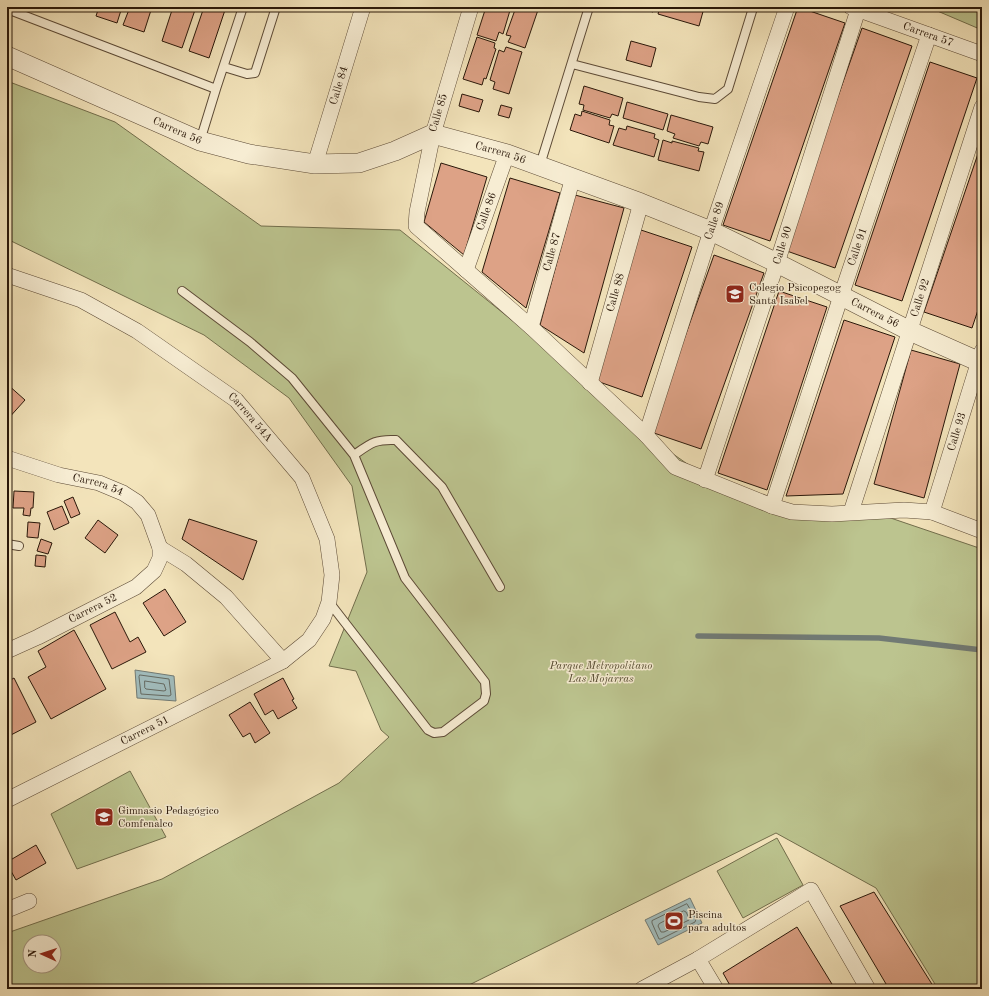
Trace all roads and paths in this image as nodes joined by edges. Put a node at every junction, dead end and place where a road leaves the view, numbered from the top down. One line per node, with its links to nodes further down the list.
1 (243, 7): 14 (lane)
2 (276, 7): 14 (lane)
3 (363, 7): 20 (street, Calle 84)
4 (471, 7): 17 (street, Calle 85)
5 (590, 7): 13 (lane)
6 (787, 7): 24 (street, Calle 89)
7 (753, 8): 13 (lane)
8 (854, 8): 10 (street, Carrera 57); 25 (street, Calle 90)
9 (7, 9): 15 (lane)
10 (929, 34): 11 (street, Carrera 57); 29 (street, Calle 91)
11 (982, 54)
12 (7, 56): 18 (street, Carrera 56)
13 (572, 64): 21 (lane)
14 (224, 67): 15 (lane)
15 (216, 89): 18 (lane)
16 (982, 107): 31 (street, Calle 92)
17 (433, 134): 19 (street, Carrera 56); 20 (street, Carrera 56); 26 (street, Calle 85)
18 (200, 141): 20 (street, Carrera 56)
19 (507, 154): 21 (street, Carrera 56); 26 (street, Calle 86)
20 (315, 164)
21 (540, 165): 22 (street, Carrera 56)
22 (573, 177): 23 (street, Carrera 56); 30 (street, Calle 87)
23 (641, 203): 24 (street, Carrera 56); 33 (street, Calle 88)
24 (711, 231): 25 (street, Carrera 56); 34 (street, Calle 89)
25 (777, 263): 29 (street, Carrera 56); 37 (street, Calle 90)
26 (466, 270): 30 (street)
27 (7, 275): 46 (street, Carrera 54A)
28 (182, 291): 35 (lane)
29 (841, 296): 31 (street, Carrera 56); 38 (street, Calle 91)
30 (531, 327): 33 (street)
31 (910, 331): 32 (street, Carrera 56); 39 (street, Calle 92)
32 (981, 358): 40 (street, Calle 93)
33 (590, 383): 34 (street)
34 (646, 435): 37 (street)
35 (354, 455): 45 (lane); 46 (lane)
36 (7, 458): 44 (street, Carrera 54)
37 (705, 480): 38 (street)
38 (772, 506): 39 (street)
39 (851, 512): 40 (street)
40 (932, 512): 41 (street)
41 (982, 531)
42 (7, 544): 43 (lane)
43 (18, 546)
44 (160, 548): 47 (street, Carrera 52); 48 (street)
45 (500, 587)
46 (329, 602): 48 (street, Carrera 54A)
47 (7, 651)
48 (283, 661): 49 (street, Carrera 51)
49 (7, 800)
50 (28, 901): 51 (street)
51 (7, 910)
52 (698, 959): 53 (street); 54 (street); 55 (street)
53 (642, 989)
54 (716, 989)
55 (868, 989)

